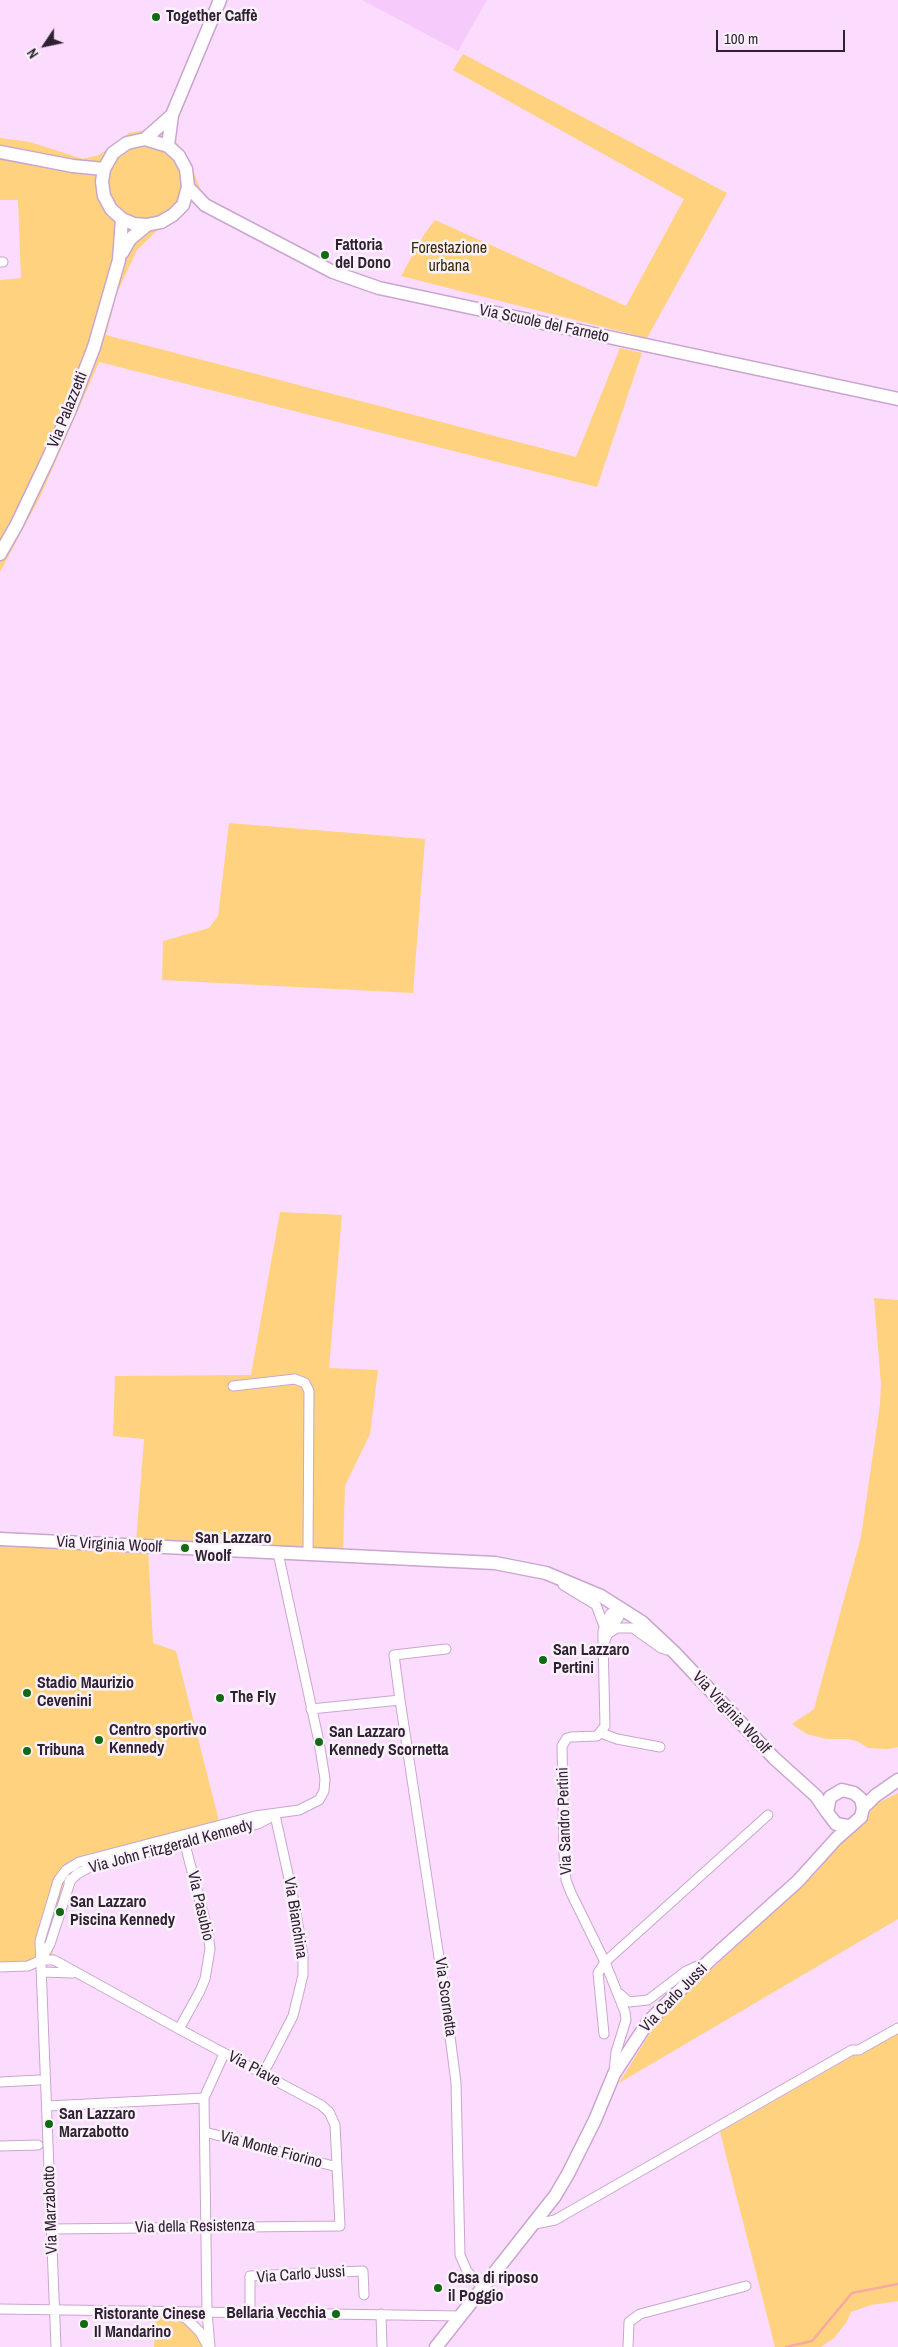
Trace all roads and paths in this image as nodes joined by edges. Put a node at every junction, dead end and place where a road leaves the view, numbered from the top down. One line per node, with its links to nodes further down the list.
1 (220, 0): 2 (street)
2 (172, 115): 3 (street); 4 (street)
3 (144, 139): 4 (street); 7 (street)
4 (168, 146): 9 (street)
5 (0, 152): 6 (street)
6 (76, 166): 7 (street); 8 (street)
7 (104, 169): 8 (street)
8 (102, 182): 12 (street)
9 (188, 187): 10 (street); 11 (street, Via Scuole del Farneto)
10 (183, 205): 11 (street, Via Scuole del Farneto); 13 (street, Via Palazzetti)
11 (205, 205): 15 (street, Via Scuole del Farneto)
12 (122, 219): 13 (street); 14 (street, Via Palazzetti)
13 (147, 225): 14 (street, Via Palazzetti)
14 (119, 260): 16 (street, Via Palazzetti)
15 (898, 399)
16 (0, 554)
17 (233, 1386): 20 (street)
18 (0, 1539): 19 (street, Via Virginia Woolf)
19 (278, 1553): 20 (street, Via Virginia Woolf); 27 (street, Via John Fitzgerald Kennedy)
20 (308, 1554): 21 (street, Via Virginia Woolf)
21 (554, 1576): 22 (street, Via Virginia Woolf); 23 (street, Via Virginia Woolf)
22 (620, 1607): 23 (street); 25 (street, Via Virginia Woolf)
23 (606, 1630): 25 (street, Via Virginia Woolf); 28 (street)
24 (446, 1650): 26 (street, Via Scornetta)
25 (675, 1653): 30 (street, Via Virginia Woolf)
26 (400, 1700): 27 (street); 68 (street, Via Scornetta)
27 (311, 1709): 35 (street, Via John Fitzgerald Kennedy)
28 (601, 1733): 29 (street, Via Sandro Pertini); 44 (street, Via Sandro Pertini)
29 (660, 1747)
30 (788, 1772): 32 (street, Via Virginia Woolf); 34 (street, Via Virginia Woolf)
31 (894, 1783): 32 (street); 33 (street)
32 (848, 1791): 33 (street); 34 (street)
33 (863, 1808): 37 (street)
34 (828, 1814): 37 (street); 39 (street, Via Carlo Jussi)
35 (275, 1815): 38 (street, Via John Fitzgerald Kennedy); 53 (street, Via Bianchina)
36 (768, 1815): 44 (street)
37 (848, 1826): 39 (street, Via Carlo Jussi)
38 (184, 1839): 40 (street, Via John Fitzgerald Kennedy); 41 (street, Via John Fitzgerald Kennedy); 50 (street, Via Pasubio)
39 (823, 1853): 43 (street, Via Carlo Jussi)
40 (78, 1862): 41 (street, Via John Fitzgerald Kennedy); 42 (street, Via John Fitzgerald Kennedy)
41 (69, 1882): 42 (street, Via John Fitzgerald Kennedy)
42 (41, 1960): 45 (street); 46 (street, Via Marzabotto); 47 (street, Via Piave)
43 (709, 1961): 48 (street); 54 (street, Via Carlo Jussi)
44 (605, 1962): 48 (street, Via Sandro Pertini); 51 (street)
45 (0, 1967)
46 (42, 1972): 47 (street, Via Piave); 58 (street, Via Marzabotto)
47 (76, 1973): 50 (street, Via Piave)
48 (618, 1991): 54 (street, Via Sandro Pertini)
49 (898, 2028): 63 (street)
50 (179, 2030): 52 (street, Via Piave)
51 (604, 2034)
52 (224, 2054): 53 (street, Via Piave); 57 (street)
53 (263, 2074): 62 (street, Via Piave)
54 (614, 2074): 63 (street, Via Carlo Jussi)
55 (40, 2080): 56 (street)
56 (0, 2082)
57 (204, 2098): 58 (street); 59 (street)
58 (48, 2106): 66 (street, Via Marzabotto)
59 (205, 2132): 62 (street, Via Monte Fiorino); 65 (street)
60 (38, 2145): 61 (street)
61 (0, 2146)
62 (337, 2167): 64 (street, Via Piave)
63 (535, 2224): 68 (street, Via Carlo Jussi)
64 (340, 2226): 65 (street, Via della Resistenza)
65 (207, 2227): 66 (street, Via della Resistenza); 73 (street)
66 (51, 2229): 71 (street, Via Marzabotto)
67 (746, 2286): 81 (street)
68 (483, 2288): 76 (street, Via Carlo Jussi)
69 (364, 2295): 74 (street, Via Carlo Jussi)
70 (0, 2309): 71 (street)
71 (55, 2310): 72 (street); 77 (street, Via Marzabotto)
72 (170, 2311): 73 (street); 78 (street)
73 (207, 2312): 74 (street); 78 (street)
74 (250, 2314): 75 (street)
75 (381, 2314): 76 (street); 79 (street)
76 (461, 2316): 80 (street, Via Carlo Jussi)
77 (56, 2347)
78 (209, 2347)
79 (382, 2347)
80 (436, 2347)
81 (628, 2347)

